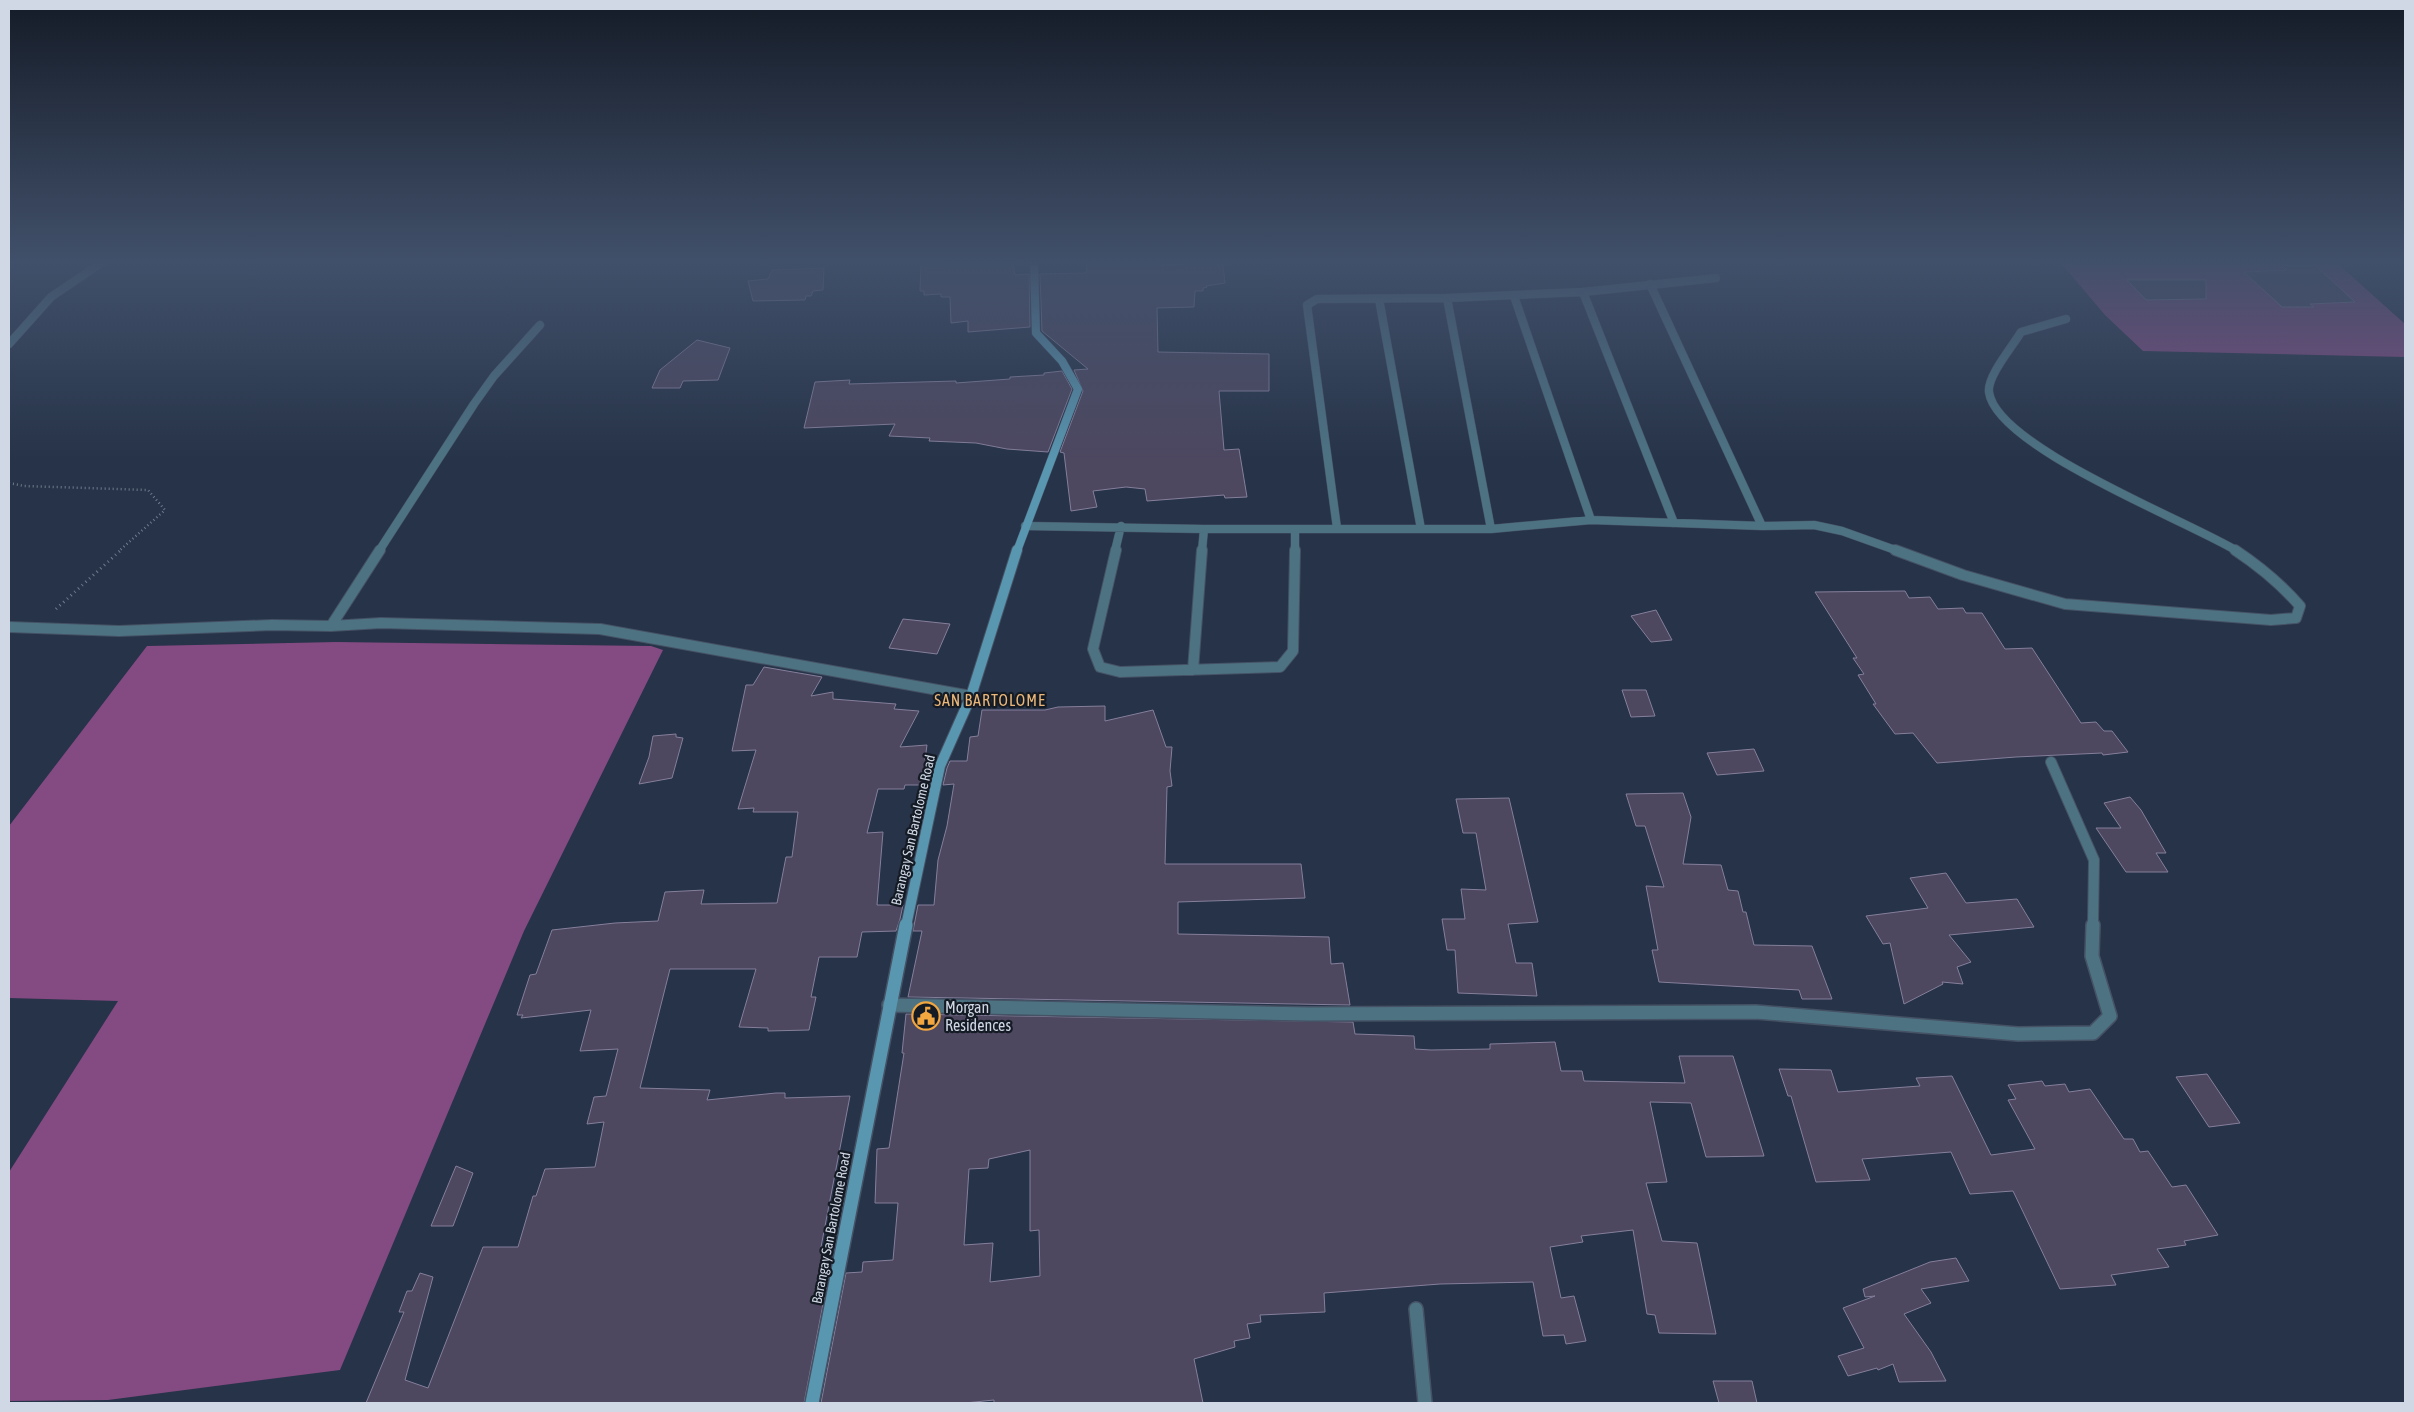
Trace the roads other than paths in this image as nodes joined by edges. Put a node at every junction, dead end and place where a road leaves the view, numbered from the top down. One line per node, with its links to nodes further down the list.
1 (22, 329): 11 (street)
2 (536, 329): 22 (street)
3 (1036, 329): 14 (street, Barangay San Bartolome Road)
4 (1310, 329): 17 (street)
5 (1384, 329): 21 (street)
6 (1452, 329): 20 (street)
7 (1525, 329): 12 (street)
8 (1598, 329): 13 (street)
9 (1671, 329): 16 (street)
10 (2032, 329): 16 (street)
11 (9, 344)
12 (1591, 520): 13 (street); 20 (street)
13 (1674, 523): 16 (street)
14 (1025, 526): 15 (street); 25 (street, Barangay San Bartolome Road)
15 (1121, 526): 18 (street); 24 (street)
16 (1762, 526)
17 (1337, 528): 19 (street); 21 (street)
18 (1204, 529): 19 (street); 24 (street)
19 (1295, 529): 24 (street)
20 (1491, 529): 21 (street)
21 (1421, 530)
22 (331, 626): 23 (street); 25 (street)
23 (9, 627)
24 (1194, 670)
25 (971, 696): 27 (street, Barangay San Bartolome Road)
26 (2051, 762): 27 (street)
27 (889, 1005): 29 (street, Barangay San Bartolome Road)
28 (1416, 1309): 30 (street)
29 (812, 1403)
30 (1425, 1403)

